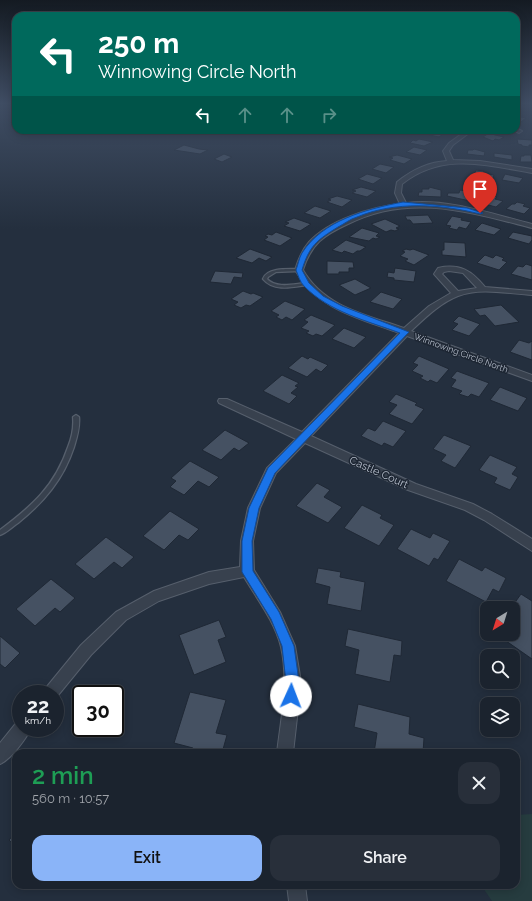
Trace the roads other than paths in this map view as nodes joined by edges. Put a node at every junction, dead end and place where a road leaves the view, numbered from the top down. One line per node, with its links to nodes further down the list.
1 (450, 145): 2 (street)
2 (451, 162): 3 (street); 4 (street)
3 (532, 171)
4 (403, 204): 5 (street); 6 (street)
5 (532, 226)
6 (299, 270): 7 (street, Winnowing Circle North); 7 (lane)
7 (306, 284): 11 (street, Winnowing Circle North)
8 (484, 289): 9 (street); 10 (street); 10 (street)
9 (532, 293)
10 (456, 294): 11 (street)
11 (405, 332): 12 (street, Winnowing Circle North); 15 (street)
12 (532, 378)
13 (223, 401): 15 (street, Castle Court)
14 (76, 417): 16 (lane)
15 (303, 438): 17 (street, Castle Court); 18 (street)
16 (0, 533)
17 (532, 546)
18 (247, 572): 19 (street); 21 (street)
19 (57, 685)
20 (16, 737): 22 (street)
21 (285, 749)
22 (0, 756)
23 (296, 889): 24 (street)
24 (298, 901)

